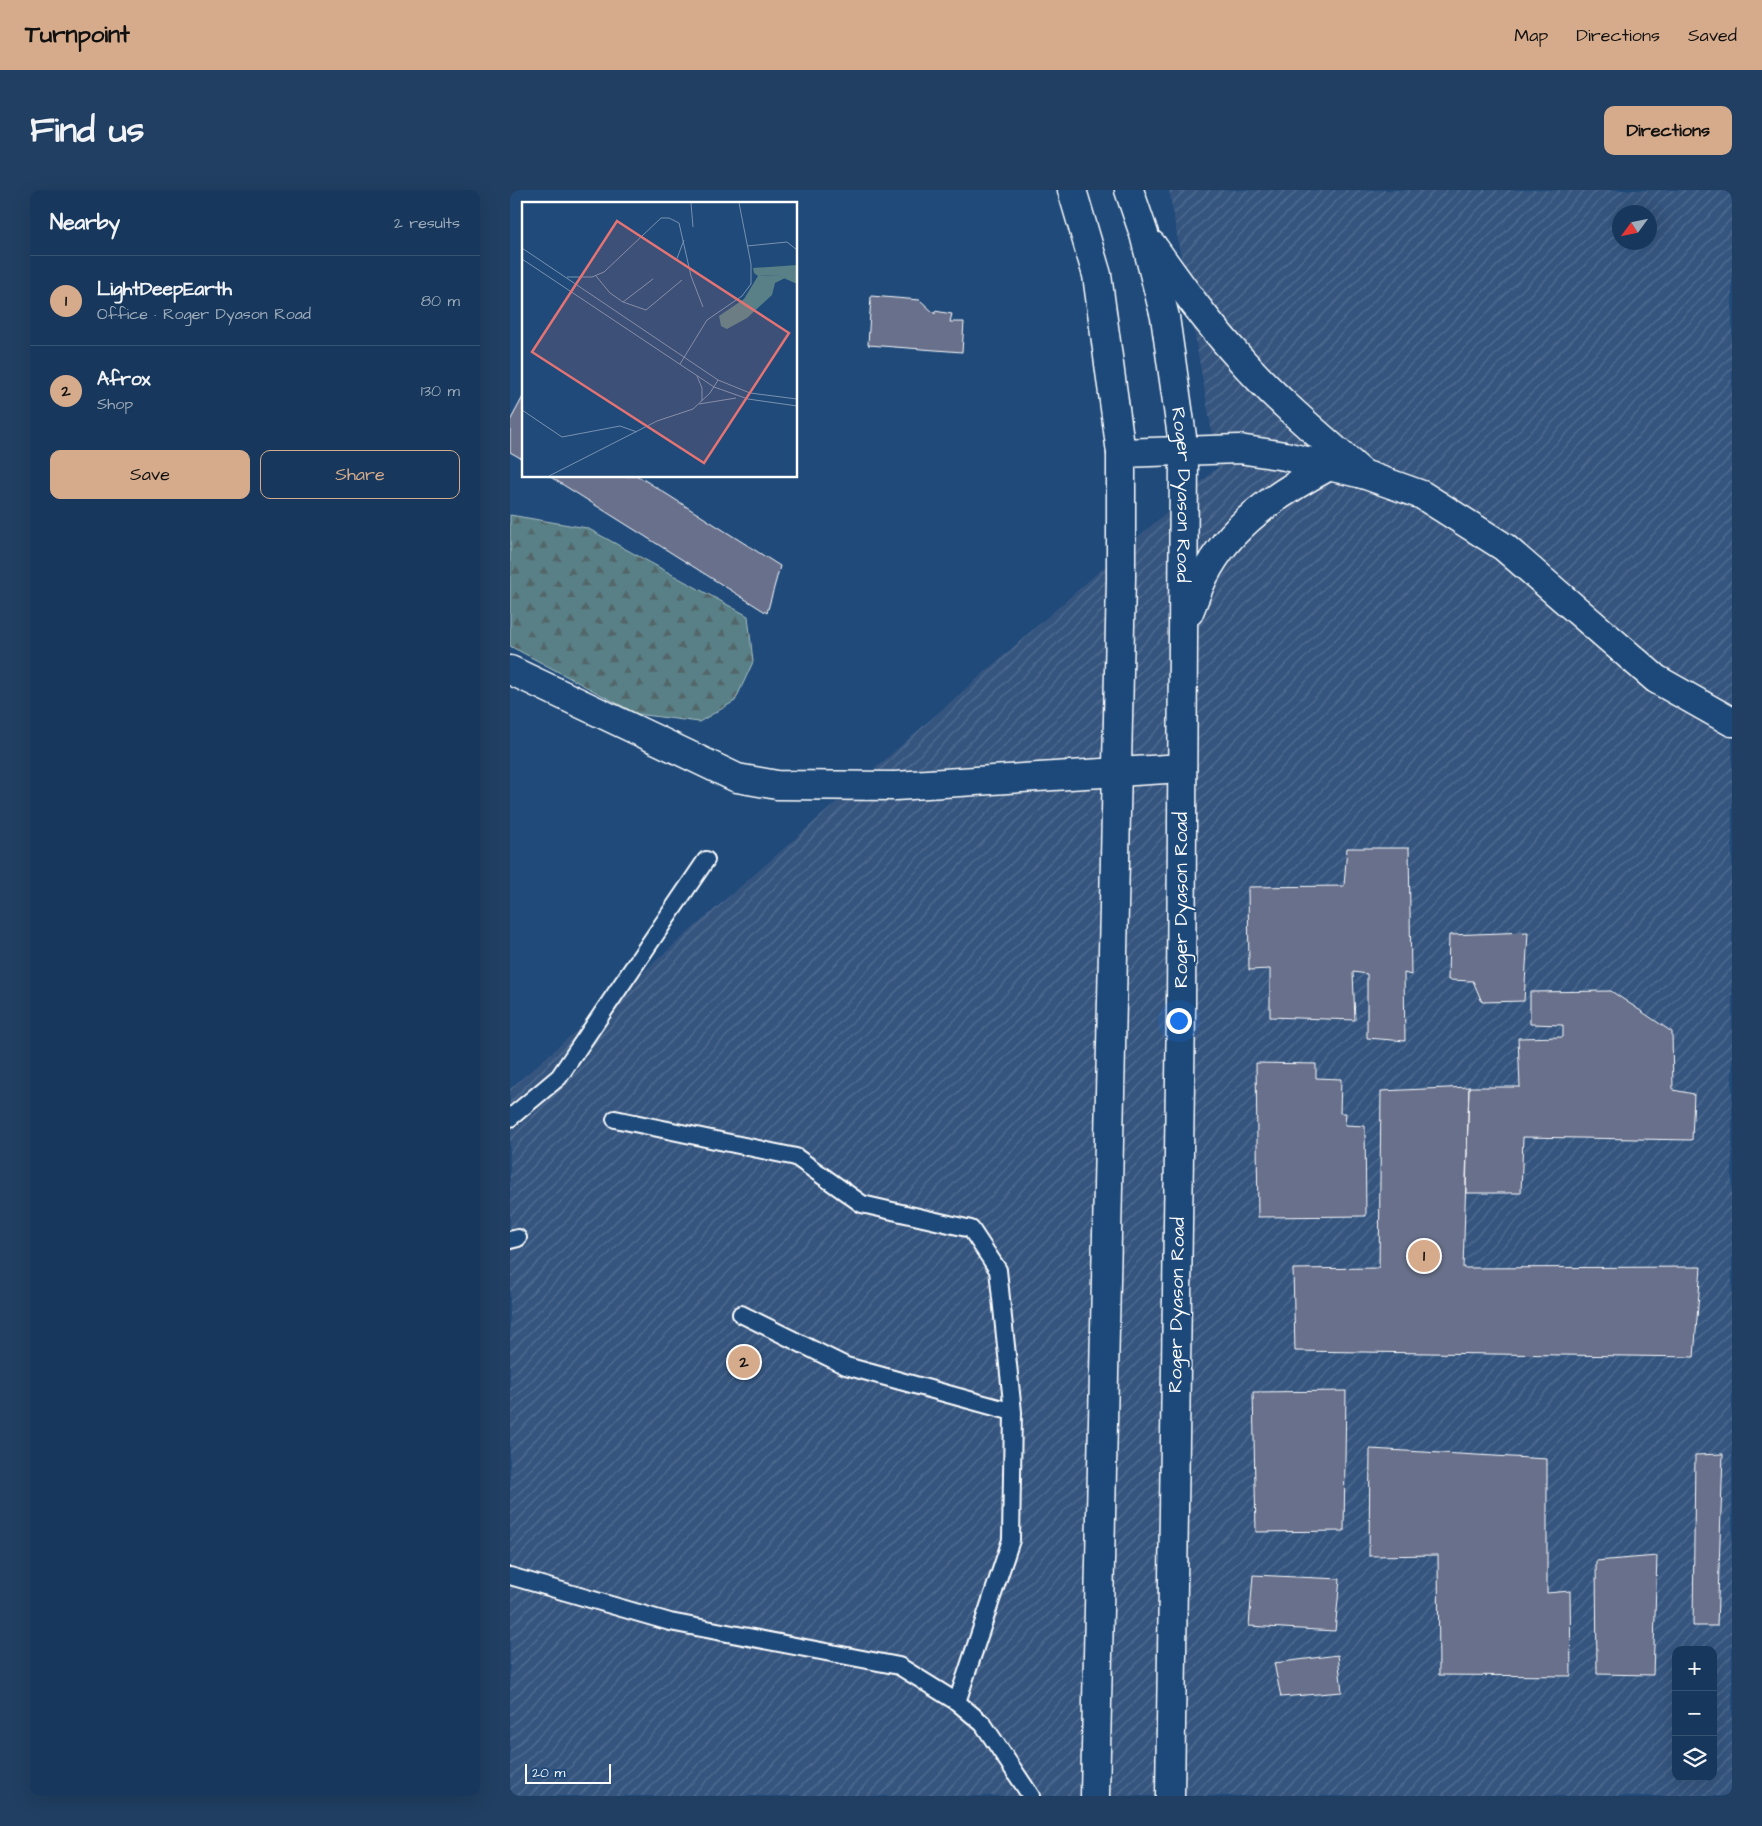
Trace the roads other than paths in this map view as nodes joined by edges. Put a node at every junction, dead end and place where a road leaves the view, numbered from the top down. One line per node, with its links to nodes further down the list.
1 (1072, 190): 5 (main road)
2 (1129, 190): 3 (main road, Roger Dyason Road)
3 (1144, 234): 4 (main road, Roger Dyason Road); 7 (main road)
4 (1184, 451): 5 (main road); 6 (main road); 8 (main road, Roger Dyason Road)
5 (1121, 453): 12 (main road)
6 (1329, 466): 7 (main road); 8 (main road)
7 (1363, 474): 10 (main road)
8 (1184, 626): 11 (main road, Roger Dyason Road)
9 (510, 670): 12 (main road)
10 (1732, 722)
11 (1182, 768): 12 (main road); 22 (main road, Roger Dyason Road)
12 (1117, 772): 21 (main road)
13 (706, 860): 14 (lane)
14 (510, 1118)
15 (615, 1119): 17 (lane)
16 (741, 1314): 17 (lane)
17 (1013, 1412): 19 (lane)
18 (510, 1576): 19 (lane)
19 (957, 1702): 20 (lane)
20 (1031, 1796)
21 (1095, 1796)
22 (1170, 1796)

